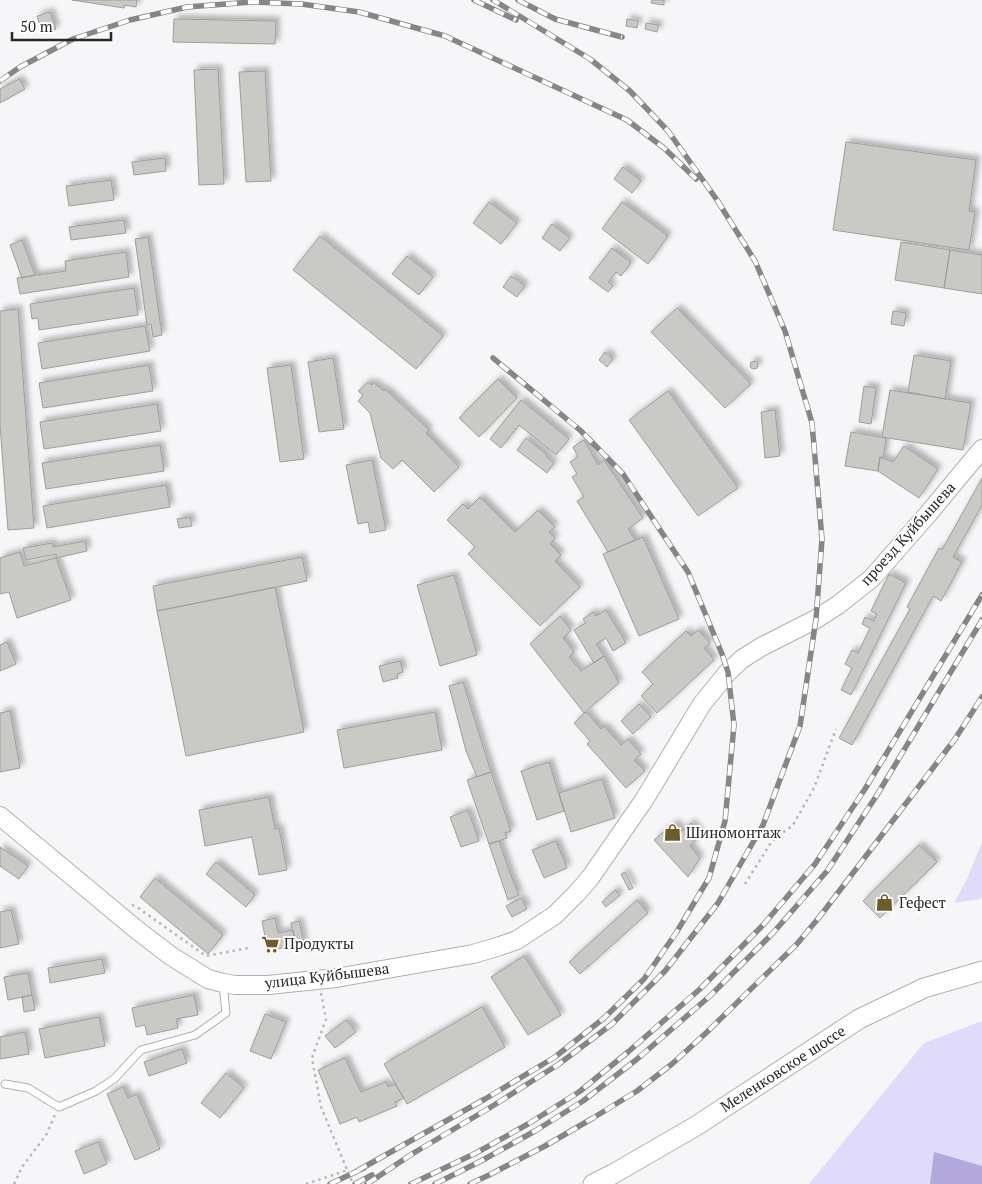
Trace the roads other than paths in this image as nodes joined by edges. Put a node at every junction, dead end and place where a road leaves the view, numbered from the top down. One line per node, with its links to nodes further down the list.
1 (982, 450): 2 (street, проезд Куйбышева)
2 (644, 800): 5 (street, улица Куйбышева)
3 (0, 816): 5 (street, улица Куйбышева)
4 (982, 971): 7 (main road, Меленковское шоссе)
5 (224, 983): 6 (lane)
6 (5, 1084)
7 (593, 1184)

